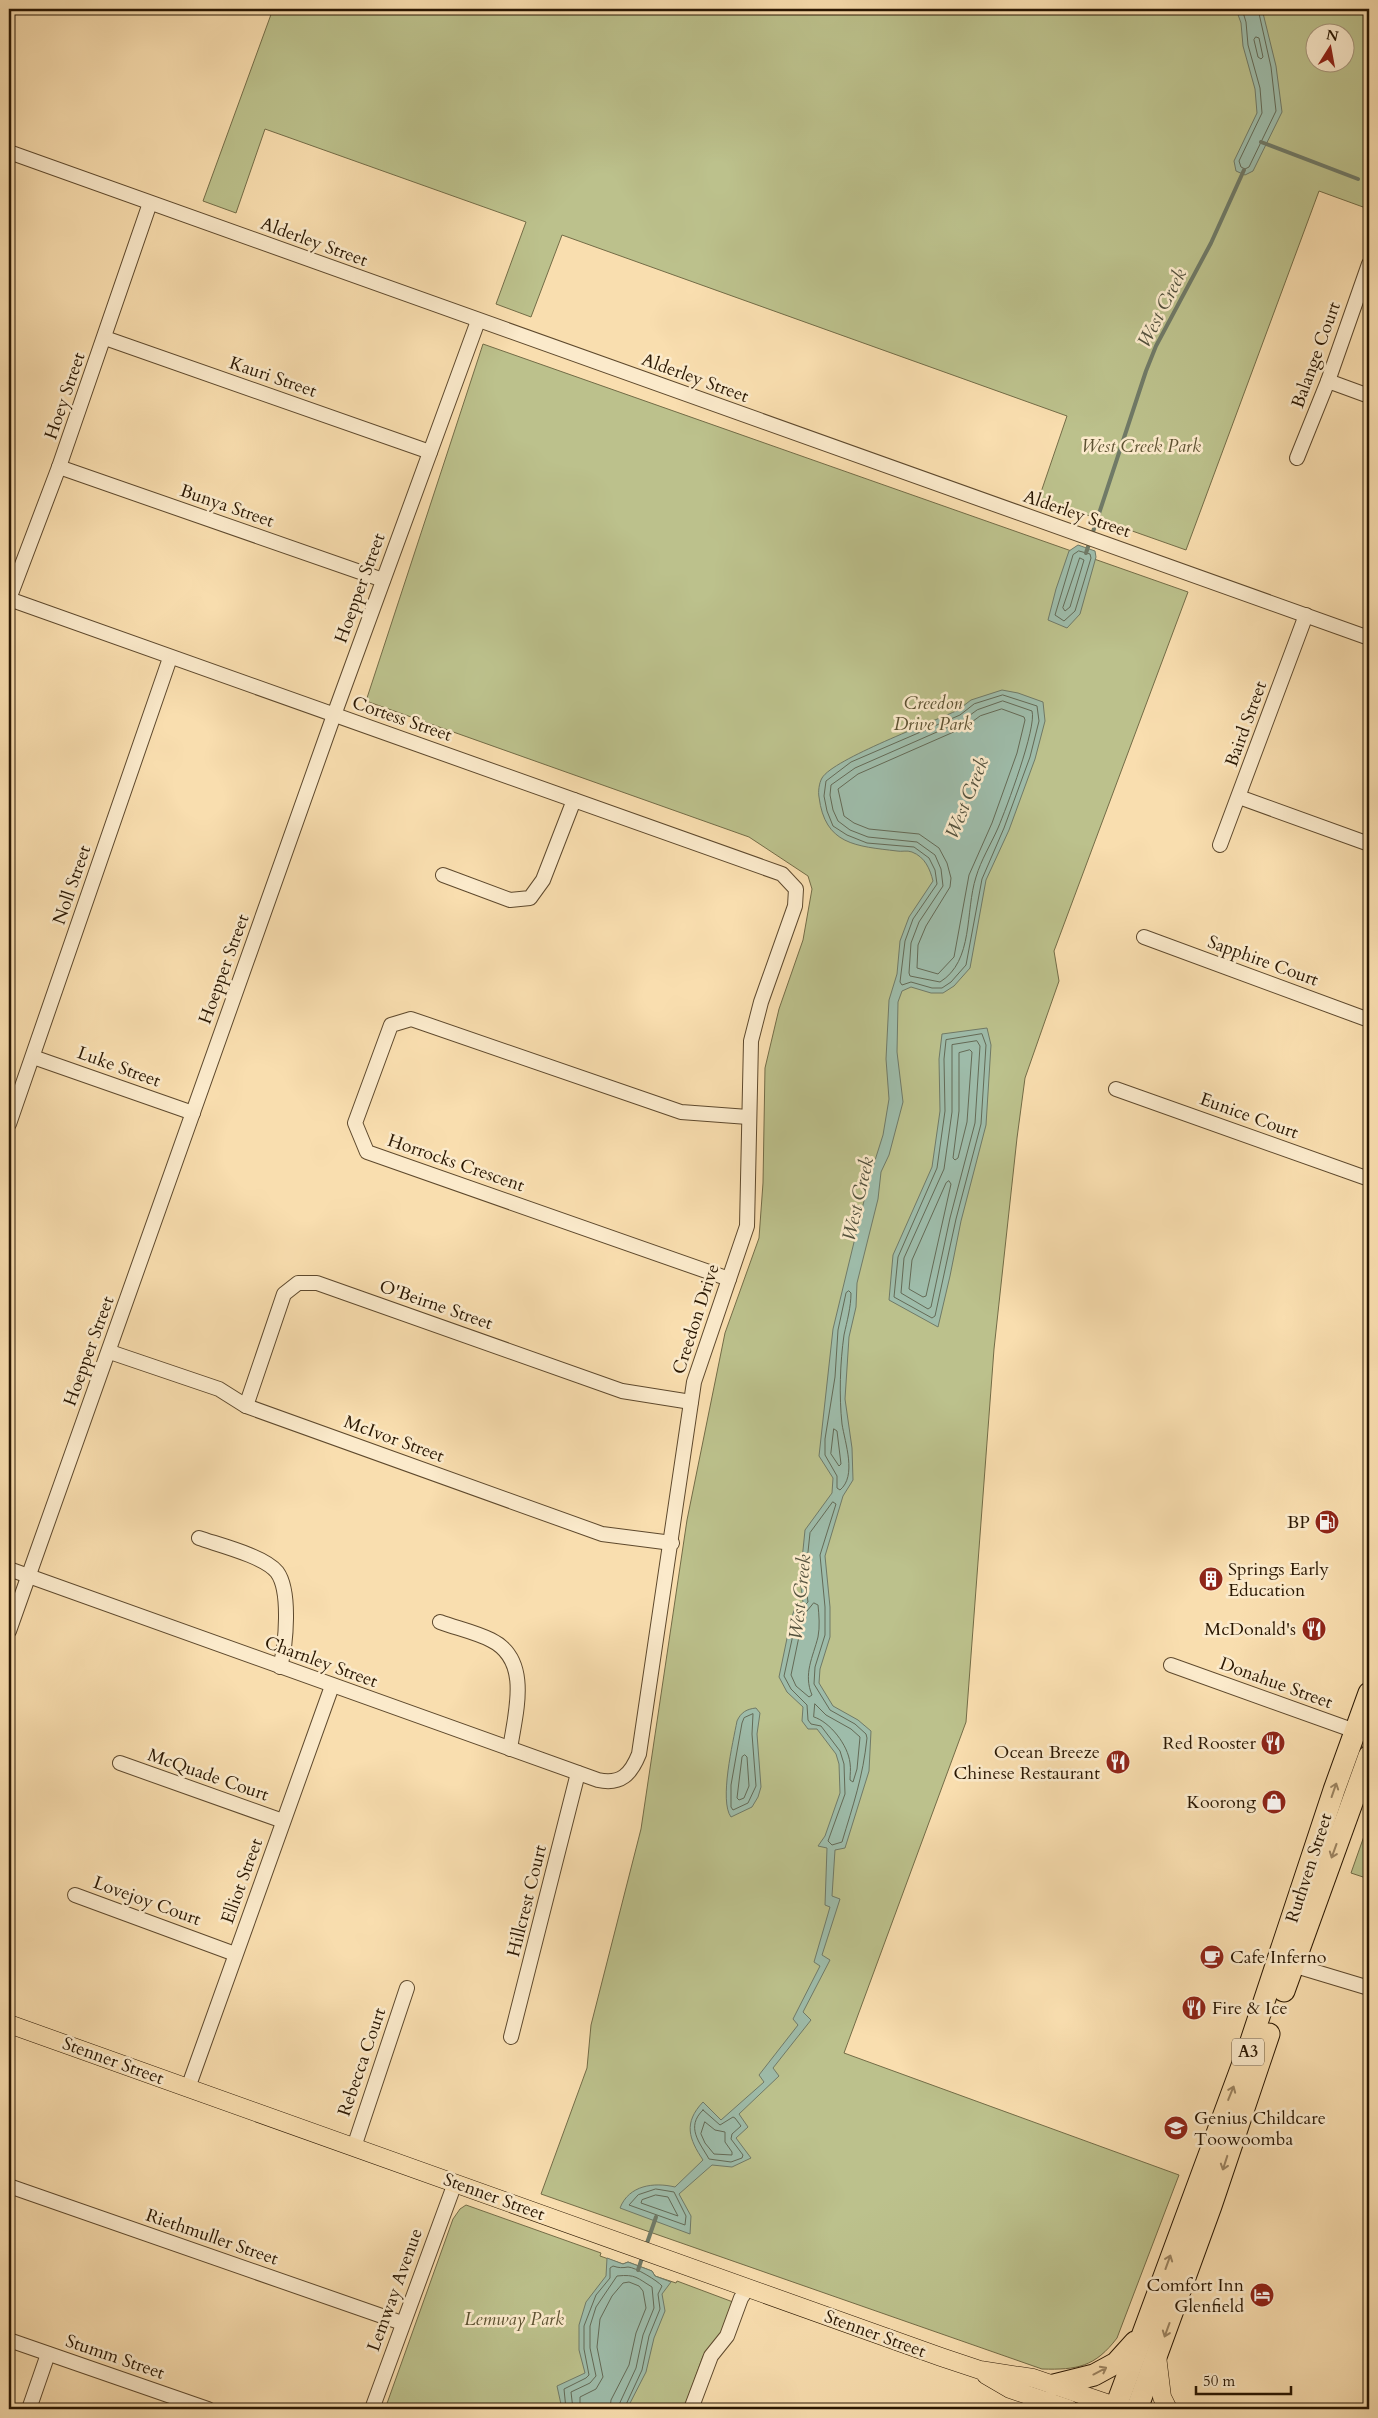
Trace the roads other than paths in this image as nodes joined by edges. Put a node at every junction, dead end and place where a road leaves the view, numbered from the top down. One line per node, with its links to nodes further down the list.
1 (9, 152): 2 (street, Alderley Street)
2 (150, 203): 4 (street, Alderley Street); 5 (street, Hoey Street)
3 (1369, 264): 6 (street, Balange Court)
4 (478, 321): 8 (street, Hoepper Street); 13 (street, Alderley Street)
5 (105, 338): 8 (street, Kauri Street); 10 (street, Hoey Street)
6 (1328, 381): 7 (street); 9 (street, Balange Court)
7 (1369, 396)
8 (430, 452): 11 (street, Hoepper Street)
9 (1296, 458)
10 (59, 467): 11 (street, Bunya Street); 12 (street, Hoey Street)
11 (383, 580): 16 (street, Hoepper Street)
12 (9, 599): 15 (street, Cortess Street)
13 (1306, 615): 14 (street, Alderley Street); 17 (street, Baird Street)
14 (1369, 638)
15 (170, 658): 16 (street, Cortess Street); 25 (street, Noll Street)
16 (334, 715): 18 (street, Cortess Street); 27 (street, Hoepper Street)
17 (1239, 797): 19 (street); 20 (street, Baird Street)
18 (574, 800): 21 (street, Cortess Street); 22 (street)
19 (1369, 844)
20 (1220, 845)
21 (782, 874): 28 (street, Creedon Drive)
22 (443, 875)
23 (1144, 937): 24 (street, Sapphire Court)
24 (1369, 1020)
25 (33, 1056): 27 (street, Luke Street); 29 (street, Noll Street)
26 (1116, 1089): 30 (street, Eunice Court)
27 (193, 1114): 32 (street, Hoepper Street)
28 (748, 1117): 31 (street, Creedon Drive); 31 (street, Horrocks Crescent)
29 (9, 1124)
30 (1369, 1179)
31 (729, 1279): 33 (street, Creedon Drive)
32 (110, 1352): 34 (street, McIvor Street); 38 (street, Hoepper Street)
33 (691, 1402): 34 (street, O'Beirne Street); 36 (street, Creedon Drive)
34 (246, 1406): 36 (street, McIvor Street)
35 (199, 1538): 42 (street)
36 (672, 1543): 50 (street, Creedon Drive)
37 (9, 1569): 38 (street, Charnley Street)
38 (28, 1576): 40 (street, Hoepper Street); 42 (street, Charnley Street)
39 (440, 1622): 46 (street)
40 (9, 1631)
41 (1171, 1665): 45 (street, Donahue Street)
42 (280, 1667): 43 (street, Charnley Street)
43 (332, 1686): 46 (street, Charnley Street); 51 (street, Elliot Street)
44 (1369, 1693): 45 (highway, Ruthven Street / A3)
45 (1362, 1734): 54 (highway, Ruthven Street / A3, one-way to 45)
46 (510, 1749): 49 (street, Charnley Street)
47 (1369, 1756): 54 (highway, Ruthven Street / A3, one-way to 54)
48 (120, 1763): 51 (street, McQuade Court)
49 (578, 1773): 50 (street, Charnley Street); 58 (street, Hillcrest Court)
50 (622, 1780)
51 (284, 1821): 53 (street, Elliot Street)
52 (75, 1895): 53 (street, Lovejoy Court)
53 (235, 1954): 59 (street, Elliot Street)
54 (1286, 1963): 56 (street); 65 (highway, Ruthven Street / A3, one-way to 54); 68 (highway, Ruthven Street / A3, one-way to 68)
55 (407, 1988): 60 (street, Rebecca Court)
56 (1369, 1988)
57 (9, 2024): 59 (main road, Stenner Street)
58 (511, 2038)
59 (188, 2088): 60 (main road, Stenner Street)
60 (354, 2147): 61 (main road, Stenner Street)
61 (456, 2183): 63 (main road, Stenner Street); 64 (street, Lemway Avenue)
62 (9, 2186): 64 (street, Riethmuller Street)
63 (748, 2288): 69 (main road, Stenner Street); 75 (street)
64 (402, 2323): 74 (street, Lemway Avenue)
65 (1142, 2334): 69 (highway, one-way to 65); 71 (highway, Ruthven Street / A3)
66 (9, 2340): 67 (street, Stumm Street)
67 (48, 2354): 70 (street, Stumm Street); 72 (street)
68 (1157, 2356): 77 (highway, Ruthven Street / A3); 78 (main road)
69 (1047, 2398): 71 (main road, Stenner Street); 76 (main road, Stenner Street)
70 (168, 2402): 73 (street, Stumm Street)
71 (1118, 2408)
72 (29, 2409)
73 (208, 2409)
74 (372, 2409)
75 (691, 2409)
76 (1069, 2409)
77 (1137, 2409)
78 (1168, 2409)

